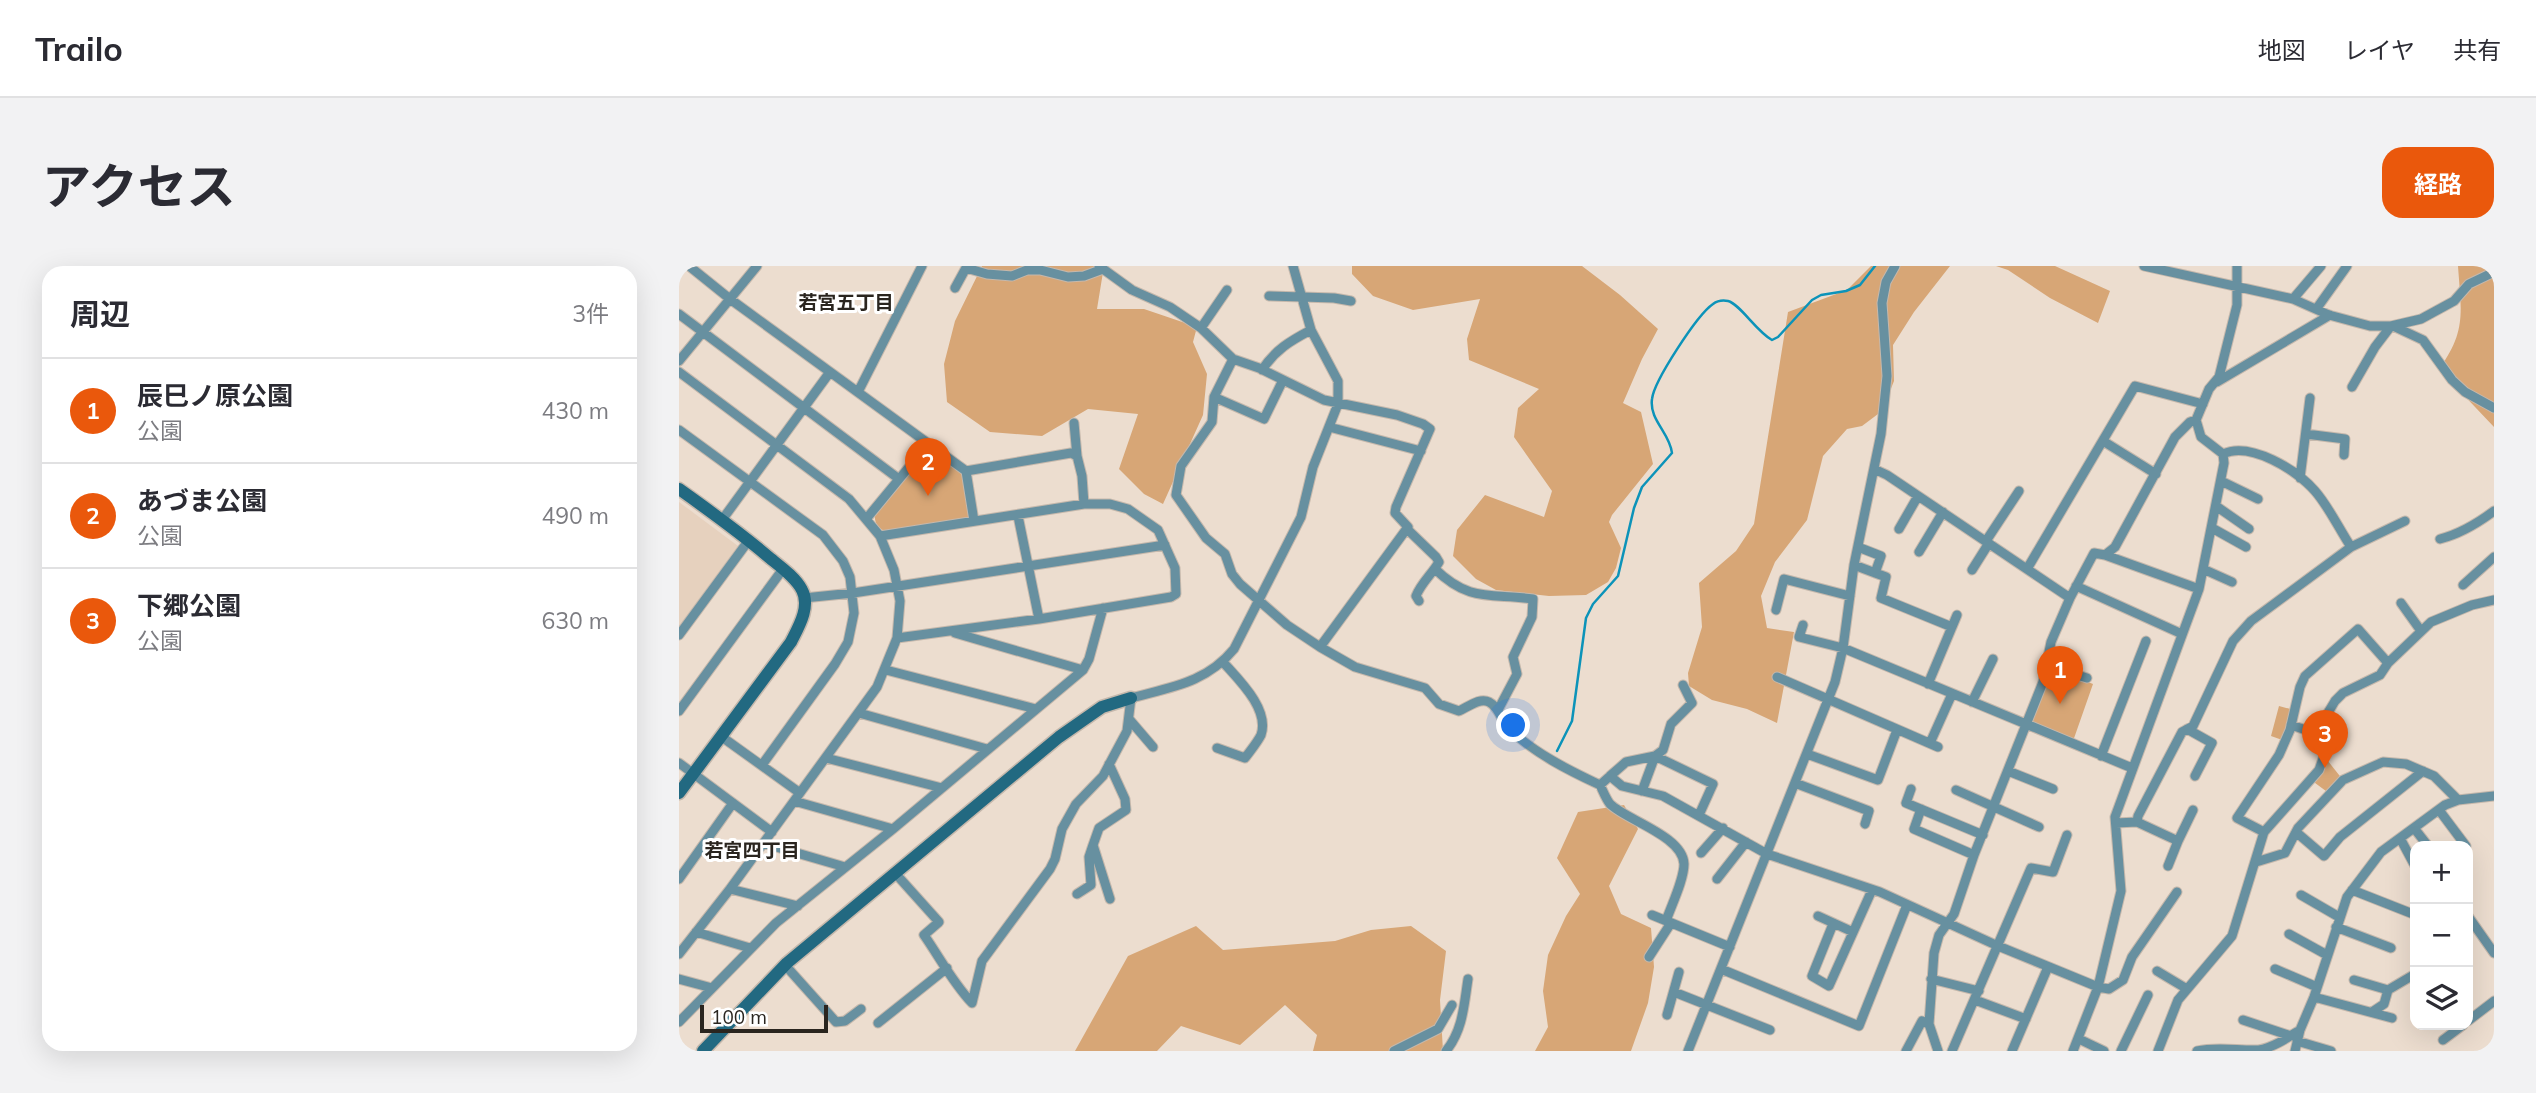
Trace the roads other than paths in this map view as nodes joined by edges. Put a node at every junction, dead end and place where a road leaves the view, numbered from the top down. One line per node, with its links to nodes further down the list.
1 (689, 266): 18 (street)
2 (757, 266): 18 (street)
3 (922, 266): 36 (street)
4 (1293, 266): 17 (street)
5 (1895, 266): 55 (street)
6 (2144, 266): 13 (street)
7 (2237, 266): 13 (street)
8 (2321, 266): 19 (street)
9 (2347, 266): 21 (street)
10 (967, 267): 11 (street); 14 (street)
11 (1104, 268): 25 (street)
12 (2494, 272): 24 (street)
13 (2238, 286): 19 (street); 34 (street)
14 (955, 288)
15 (1227, 289): 25 (street)
16 (1269, 296): 17 (street)
17 (1301, 297): 20 (street); 26 (street)
18 (730, 299): 27 (street); 32 (street)
19 (2294, 299): 21 (street)
20 (1351, 301)
21 (2317, 308): 23 (street)
22 (679, 314): 27 (street)
23 (2330, 315): 24 (street); 34 (street)
24 (2391, 326): 35 (street); 42 (street)
25 (1201, 328): 28 (street)
26 (1311, 330): 30 (street); 39 (street)
27 (703, 332): 29 (street); 41 (street)
28 (1233, 359): 30 (street); 37 (street)
29 (679, 361)
30 (1262, 370): 33 (street)
31 (679, 372): 49 (street)
32 (830, 372): 36 (street); 41 (street)
33 (1283, 380): 37 (street); 39 (street)
34 (2213, 384): 40 (street)
35 (2352, 387)
36 (858, 392): 50 (street)
37 (1213, 397): 107 (street)
38 (2310, 398): 47 (street)
39 (1338, 404): 45 (street); 51 (street)
40 (2203, 404): 43 (street); 48 (street)
41 (804, 408): 49 (street); 59 (street)
42 (2494, 408)
43 (2196, 420): 52 (street); 57 (street)
44 (1074, 423): 54 (street)
45 (1329, 427): 51 (street); 107 (street)
46 (679, 430): 61 (street)
47 (2306, 434): 53 (street); 58 (street)
48 (2103, 441): 57 (street); 94 (street)
49 (778, 444): 61 (street); 71 (street)
50 (928, 444): 56 (street); 59 (street)
51 (1421, 451): 77 (street)
52 (2223, 454): 58 (street); 60 (street)
53 (2344, 455)
54 (1077, 456): 56 (street); 66 (street)
55 (1874, 468): 64 (street); 84 (street)
56 (966, 471): 74 (street)
57 (2155, 474): 88 (street)
58 (2300, 478): 86 (street)
59 (899, 479): 71 (street)
60 (2221, 481): 65 (street); 67 (street)
61 (750, 482): 72 (street); 103 (street)
62 (679, 489): 72 (street)
63 (2019, 491): 82 (street)
64 (1919, 496): 69 (street); 78 (street)
65 (2258, 499)
66 (1084, 505): 70 (street); 83 (street)
67 (2216, 506): 75 (street); 76 (street)
68 (2494, 510): 80 (street)
69 (1943, 512): 82 (street); 87 (street)
70 (1019, 516): 74 (street); 91 (street)
71 (867, 518): 79 (street)
72 (722, 520): 81 (street)
73 (2405, 521): 86 (street)
74 (974, 522): 79 (street)
75 (2212, 528): 85 (street); 95 (street)
76 (2249, 528)
77 (1406, 529): 93 (street); 123 (street)
78 (1899, 529)
79 (880, 536): 100 (street)
80 (2440, 538)
81 (749, 540): 92 (street); 120 (street)
82 (1987, 542): 94 (street); 96 (street)
83 (1165, 545): 91 (street); 111 (street)
84 (1858, 547): 90 (street); 97 (street)
85 (2246, 547)
86 (2351, 547): 146 (street)
87 (1919, 552)
88 (2105, 555): 101 (street); 102 (street)
89 (2492, 561): 99 (street)
90 (1854, 565): 97 (street); 104 (street)
91 (1029, 567): 100 (street); 114 (street)
92 (783, 569): 105 (street); 141 (street)
93 (1435, 569): 109 (street); 140 (street)
94 (2027, 569): 106 (street)
95 (2203, 569): 98 (street); 102 (street)
96 (1972, 570)
97 (1875, 573): 116 (street)
98 (2232, 582)
99 (2463, 584)
100 (897, 586): 103 (street); 121 (street)
101 (2076, 586): 106 (street); 119 (street)
102 (2199, 589): 119 (street)
103 (853, 593): 105 (street); 159 (street)
104 (1850, 596): 112 (street); 124 (street)
105 (804, 598): 149 (street)
106 (2070, 598): 128 (street)
107 (1259, 600): 123 (street); 126 (street)
108 (2494, 600): 117 (street)
109 (1419, 601)
110 (2401, 603): 117 (street)
111 (1103, 608): 114 (street); 130 (street)
112 (1776, 610)
113 (1957, 615): 116 (street)
114 (1039, 619): 118 (street)
115 (1803, 625): 124 (street)
116 (1952, 627): 133 (street)
117 (2421, 631): 127 (street)
118 (950, 632): 121 (street); 130 (street)
119 (2182, 634): 160 (street)
120 (679, 635)
121 (897, 638): 129 (street)
122 (2146, 641): 155 (street)
123 (1320, 647): 140 (street)
124 (1843, 648): 133 (street); 137 (street)
125 (1993, 659): 138 (street)
126 (1223, 662): 136 (street); 151 (street)
127 (2388, 663): 145 (street); 148 (street)
128 (2048, 666): 132 (street); 144 (street)
129 (886, 670): 139 (street); 142 (street)
130 (1083, 670): 139 (street)
131 (1777, 677): 137 (street)
132 (2087, 678)
133 (1928, 684): 135 (street)
134 (1683, 685): 154 (street)
135 (1952, 694): 138 (street); 147 (street)
136 (1131, 698): 143 (street); 209 (street)
137 (1828, 701): 147 (street); 153 (street)
138 (1972, 702): 144 (street)
139 (1036, 709): 152 (street)
140 (1498, 710): 167 (street)
141 (679, 711)
142 (859, 713): 152 (street); 156 (street)
143 (1129, 719): 150 (street); 158 (street)
144 (2025, 725): 155 (street); 161 (street)
145 (2291, 725): 148 (street); 191 (street)
146 (2187, 729): 164 (street); 183 (street)
147 (1898, 730): 153 (street)
148 (2324, 736): 191 (street)
149 (722, 737): 159 (street); 163 (street)
150 (1153, 747)
151 (1217, 747)
152 (987, 749): 168 (street)
153 (1807, 754): 166 (street)
154 (1655, 756): 165 (street); 172 (street); 182 (street)
155 (2101, 756): 160 (street)
156 (826, 758): 168 (street); 175 (street)
157 (679, 763): 163 (street)
158 (1109, 764): 201 (street); 243 (street)
159 (762, 765): 175 (street)
160 (2131, 768): 184 (street)
161 (2008, 771): 170 (street); 178 (street)
162 (2423, 771): 176 (street); 192 (street); 192 (street)
163 (694, 774): 173 (street); 177 (street)
164 (2195, 775)
165 (1610, 776): 167 (street); 172 (street)
166 (1795, 783): 185 (street); 203 (street)
167 (1600, 785): 225 (street)
168 (942, 788): 189 (street)
169 (1911, 789): 179 (street)
170 (2053, 789)
171 (1956, 790): 178 (street)
172 (1642, 791): 182 (street)
173 (679, 793)
174 (2494, 796): 176 (street)
175 (797, 797): 189 (street); 190 (street)
176 (2458, 800): 181 (street)
177 (733, 803): 190 (street); 210 (street)
178 (1994, 807): 186 (street); 193 (street)
179 (1921, 809): 193 (street); 204 (street)
180 (2193, 810): 196 (street)
181 (2439, 810): 188 (street); 198 (street)
182 (1699, 815): 187 (street)
183 (2137, 822): 184 (street); 196 (street)
184 (2116, 823): 253 (street)
185 (1865, 824)
186 (2039, 827)
187 (1723, 828): 199 (street); 202 (street)
188 (2414, 828): 195 (street); 197 (street)
189 (893, 829): 208 (street)
190 (772, 832): 200 (street)
191 (2264, 832): 206 (street)
192 (2296, 832): 206 (street)
193 (1983, 835): 204 (street)
194 (2067, 835): 233 (street)
195 (2400, 838): 205 (street); 214 (street)
196 (2178, 841): 207 (street)
197 (2423, 841)
198 (2461, 841)
199 (1746, 842): 203 (street); 211 (street)
200 (763, 843): 208 (street); 212 (street)
201 (1093, 845): 216 (street); 218 (street)
202 (1701, 853)
203 (1767, 854): 213 (street); 234 (street)
204 (1974, 855): 226 (street)
205 (2410, 857)
206 (2256, 863): 255 (street)
207 (2168, 866)
208 (845, 867): 220 (street)
209 (895, 873): 241 (street); 243 (street)
210 (679, 879)
211 (1717, 879)
212 (730, 889): 220 (street); 230 (street)
213 (1871, 890): 219 (street); 231 (street)
214 (2352, 890): 221 (street); 224 (street)
215 (2176, 892): 253 (street)
216 (1077, 894)
217 (2301, 895): 224 (street)
218 (1110, 898)
219 (1907, 905): 226 (street); 244 (street)
220 (798, 906): 235 (street)
221 (2410, 913)
222 (1652, 915): 225 (street)
223 (1818, 916): 228 (street)
224 (2339, 917): 229 (street)
225 (1668, 922): 234 (street); 240 (street)
226 (1947, 923): 233 (street); 251 (street)
227 (2473, 923): 237 (street)
228 (1833, 924): 231 (street); 231 (street)
229 (2336, 927): 236 (street); 239 (street)
230 (697, 932): 235 (street); 238 (street)
231 (1853, 933)
232 (2289, 934): 239 (street)
233 (1998, 946): 242 (street); 260 (street)
234 (1730, 947): 244 (street)
235 (750, 948): 254 (street)
236 (2391, 948)
237 (2494, 953)
238 (679, 954)
239 (2327, 955): 258 (street)
240 (1649, 957)
241 (785, 965): 264 (street); 279 (street)
242 (2048, 967): 253 (street); 269 (street)
243 (947, 968): 272 (street)
244 (1721, 969): 263 (street)
245 (2275, 969): 258 (street)
246 (1679, 971): 257 (street)
247 (2157, 971): 255 (street)
248 (2410, 977): 256 (street)
249 (679, 979): 254 (street)
250 (1468, 979): 281 (street)
251 (1931, 979): 260 (street); 273 (street)
252 (2354, 979): 256 (street)
253 (2098, 987): 276 (street)
254 (712, 988): 271 (street)
255 (2187, 989): 290 (street)
256 (2388, 990): 265 (street)
257 (1674, 992): 263 (street); 266 (street)
258 (2316, 992): 265 (street); 278 (street)
259 (2148, 995): 289 (street)
260 (1977, 996): 269 (street); 285 (street)
261 (2494, 1001): 267 (street)
262 (1452, 1006): 280 (street)
263 (1707, 1006): 274 (street); 282 (street)
264 (861, 1009)
265 (2372, 1012): 268 (street)
266 (1667, 1015)
267 (2473, 1017)
268 (2392, 1018)
269 (2026, 1019): 286 (street)
270 (2243, 1020): 278 (street)
271 (679, 1022)
272 (878, 1023)
273 (1929, 1024): 283 (street); 284 (street)
274 (1770, 1030)
275 (2456, 1030): 277 (street)
276 (2079, 1038): 287 (street); 288 (street)
277 (2443, 1040)
278 (2294, 1043): 291 (street); 292 (street)
279 (703, 1051)
280 (1394, 1051)
281 (1446, 1051)
282 (1688, 1051)
283 (1906, 1051)
284 (1938, 1051)
285 (1952, 1051)
286 (2012, 1051)
287 (2073, 1051)
288 (2104, 1051)
289 (2121, 1051)
290 (2158, 1051)
291 (2197, 1051)
292 (2331, 1051)

